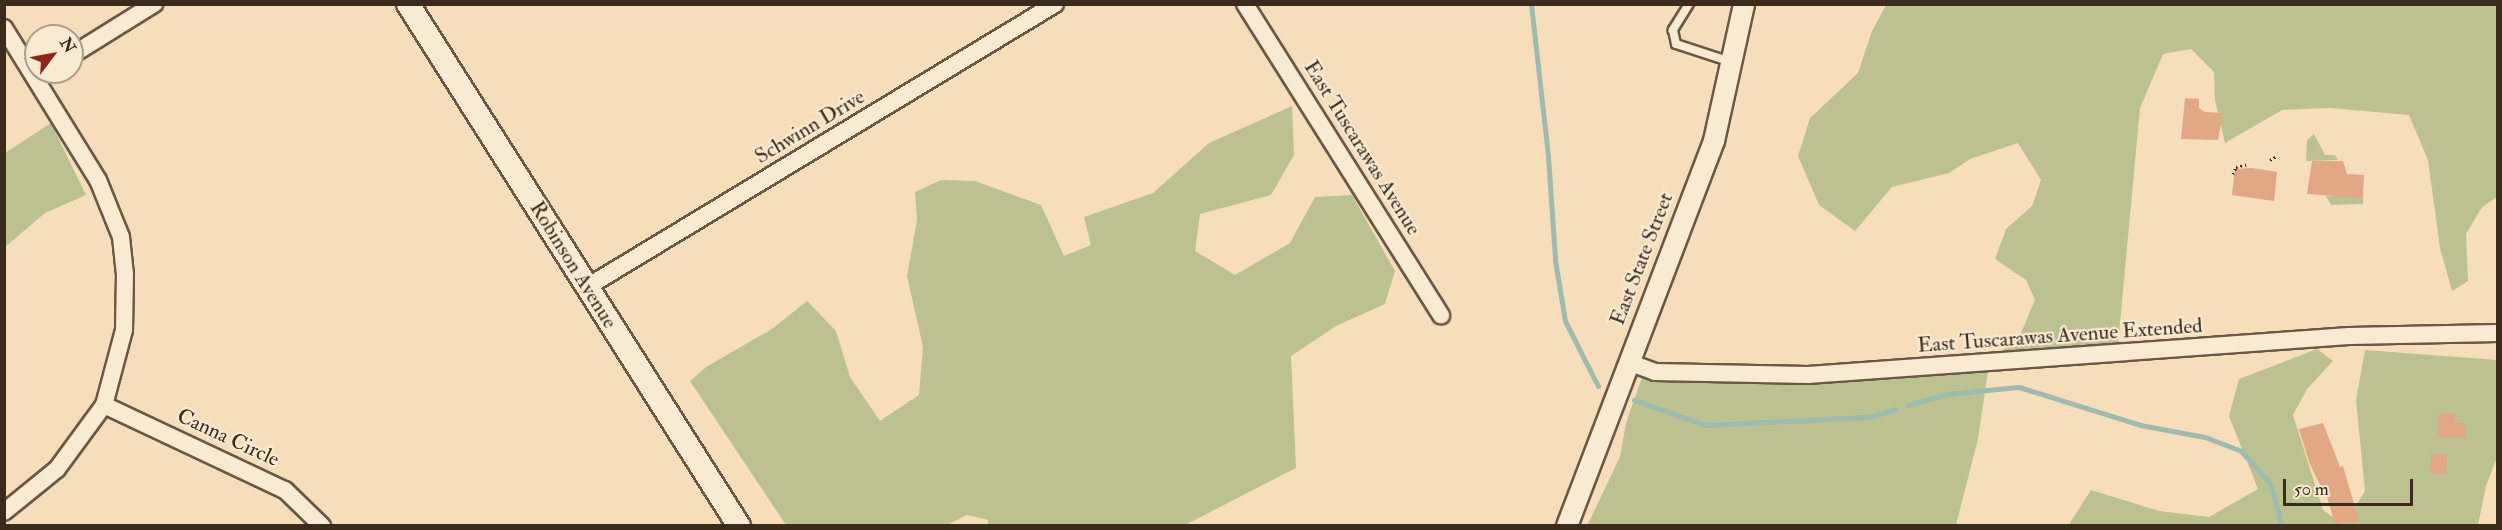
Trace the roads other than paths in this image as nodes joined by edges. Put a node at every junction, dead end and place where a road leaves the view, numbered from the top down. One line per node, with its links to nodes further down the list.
1 (154, 4): 8 (street)
2 (408, 4): 12 (main road, Robinson Avenue)
3 (1055, 4): 12 (street, Schwinn Drive)
4 (1245, 4): 13 (street, East Tuscarawas Avenue)
5 (1689, 4): 10 (lane)
6 (1744, 4): 10 (street, East State Street)
7 (4, 28): 9 (street)
8 (84, 48)
9 (24, 53)
10 (1731, 62): 15 (street, East State Street)
11 (46, 84): 16 (street)
12 (587, 287): 19 (main road, Robinson Avenue)
13 (1441, 315)
14 (2498, 333): 15 (street, East Tuscarawas Avenue Extended)
15 (1628, 362): 20 (street, East State Street)
16 (104, 405): 17 (street); 18 (street, Canna Circle)
17 (4, 512)
18 (322, 525)
19 (739, 525)
20 (1567, 525)

